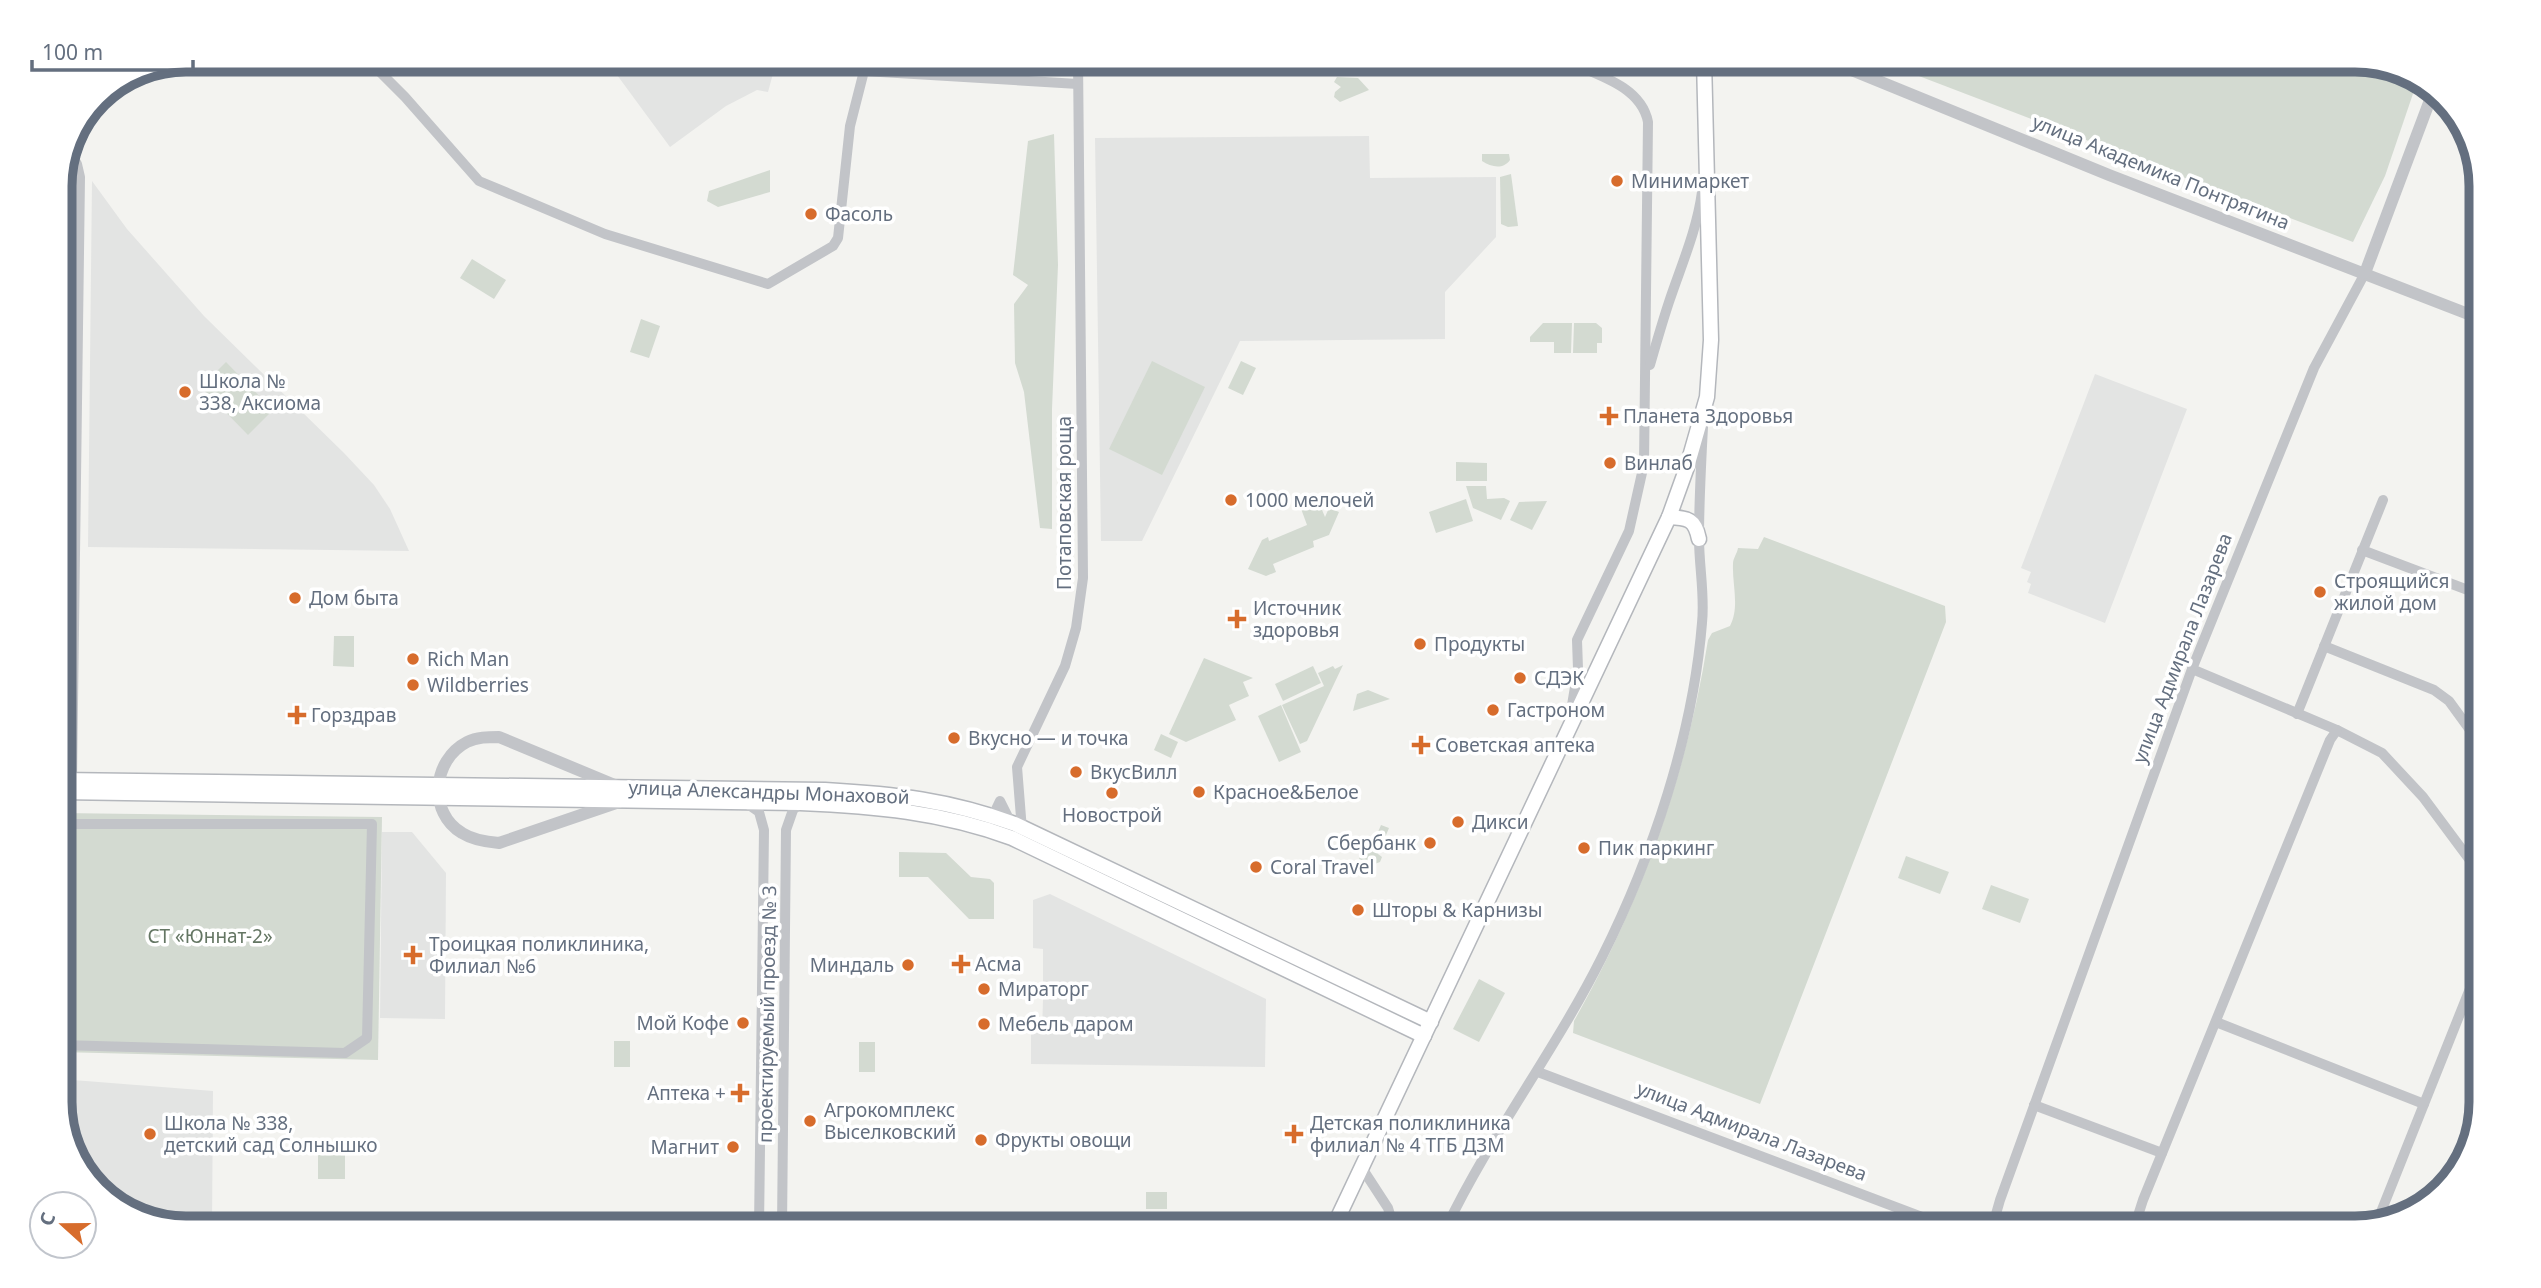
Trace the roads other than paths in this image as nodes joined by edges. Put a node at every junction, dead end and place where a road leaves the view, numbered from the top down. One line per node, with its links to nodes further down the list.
1 (380, 72): 2 (street)
2 (864, 72)
3 (880, 72): 8 (street)
4 (1078, 72): 8 (street, Потаповская роща)
5 (1590, 72): 13 (street)
6 (1704, 72): 10 (main road)
7 (1856, 72): 12 (street, улица Академика Понтрягина)
8 (1078, 84): 36 (street, Потаповская роща)
9 (2429, 99): 12 (street, улица Адмирала Лазарева)
10 (1707, 153): 14 (street); 17 (main road)
11 (75, 161): 20 (street)
12 (2365, 273): 15 (street, улица Академика Понтрягина); 25 (street, улица Адмирала Лазарева)
13 (1647, 299): 14 (street); 16 (street)
14 (1669, 302): 16 (street)
15 (2469, 314)
16 (1646, 378): 29 (street)
17 (1703, 412): 19 (main road); 21 (street)
18 (2383, 500): 22 (street)
19 (1669, 517): 21 (main road); 29 (main road)
20 (72, 522)
21 (1699, 539): 43 (street)
22 (2362, 550): 23 (street); 24 (street)
23 (2469, 591)
24 (2324, 646): 26 (street); 27 (street)
25 (2192, 669): 26 (street); 45 (street, улица Адмирала Лазарева)
26 (2297, 714): 28 (street)
27 (2469, 728)
28 (2337, 730): 38 (street); 40 (street)
29 (1562, 744): 41 (main road)
30 (72, 780): 32 (main road, улица Александры Монаховой)
31 (72, 792): 32 (main road, улица Александры Монаховой)
32 (438, 792): 33 (main road, улица Александры Монаховой); 33 (street); 33 (street)
33 (621, 794): 34 (main road, улица Александры Монаховой); 36 (main road, улица Александры Монаховой)
34 (744, 803): 35 (main road, улица Александры Монаховой); 49 (street, проектируемый проезд № 3)
35 (800, 803): 36 (main road, улица Александры Монаховой); 50 (street, проектируемый проезд № 3)
36 (990, 822): 41 (main road, улица Александры Монаховой)
37 (72, 824): 42 (street)
38 (2469, 859)
39 (2469, 993): 44 (street)
40 (2216, 1022): 44 (street); 46 (street)
41 (1427, 1029): 47 (main road)
42 (72, 1045)
43 (1538, 1072): 53 (street); 54 (street, улица Адмирала Лазарева)
44 (2424, 1104): 48 (street)
45 (2034, 1105): 46 (street); 55 (street, улица Адмирала Лазарева)
46 (2162, 1153): 56 (street)
47 (1362, 1168): 51 (main road); 52 (street)
48 (2381, 1213)
49 (759, 1216)
50 (782, 1216)
51 (1339, 1216)
52 (1390, 1216)
53 (1453, 1216)
54 (1919, 1216)
55 (1996, 1216)
56 (2138, 1216)

